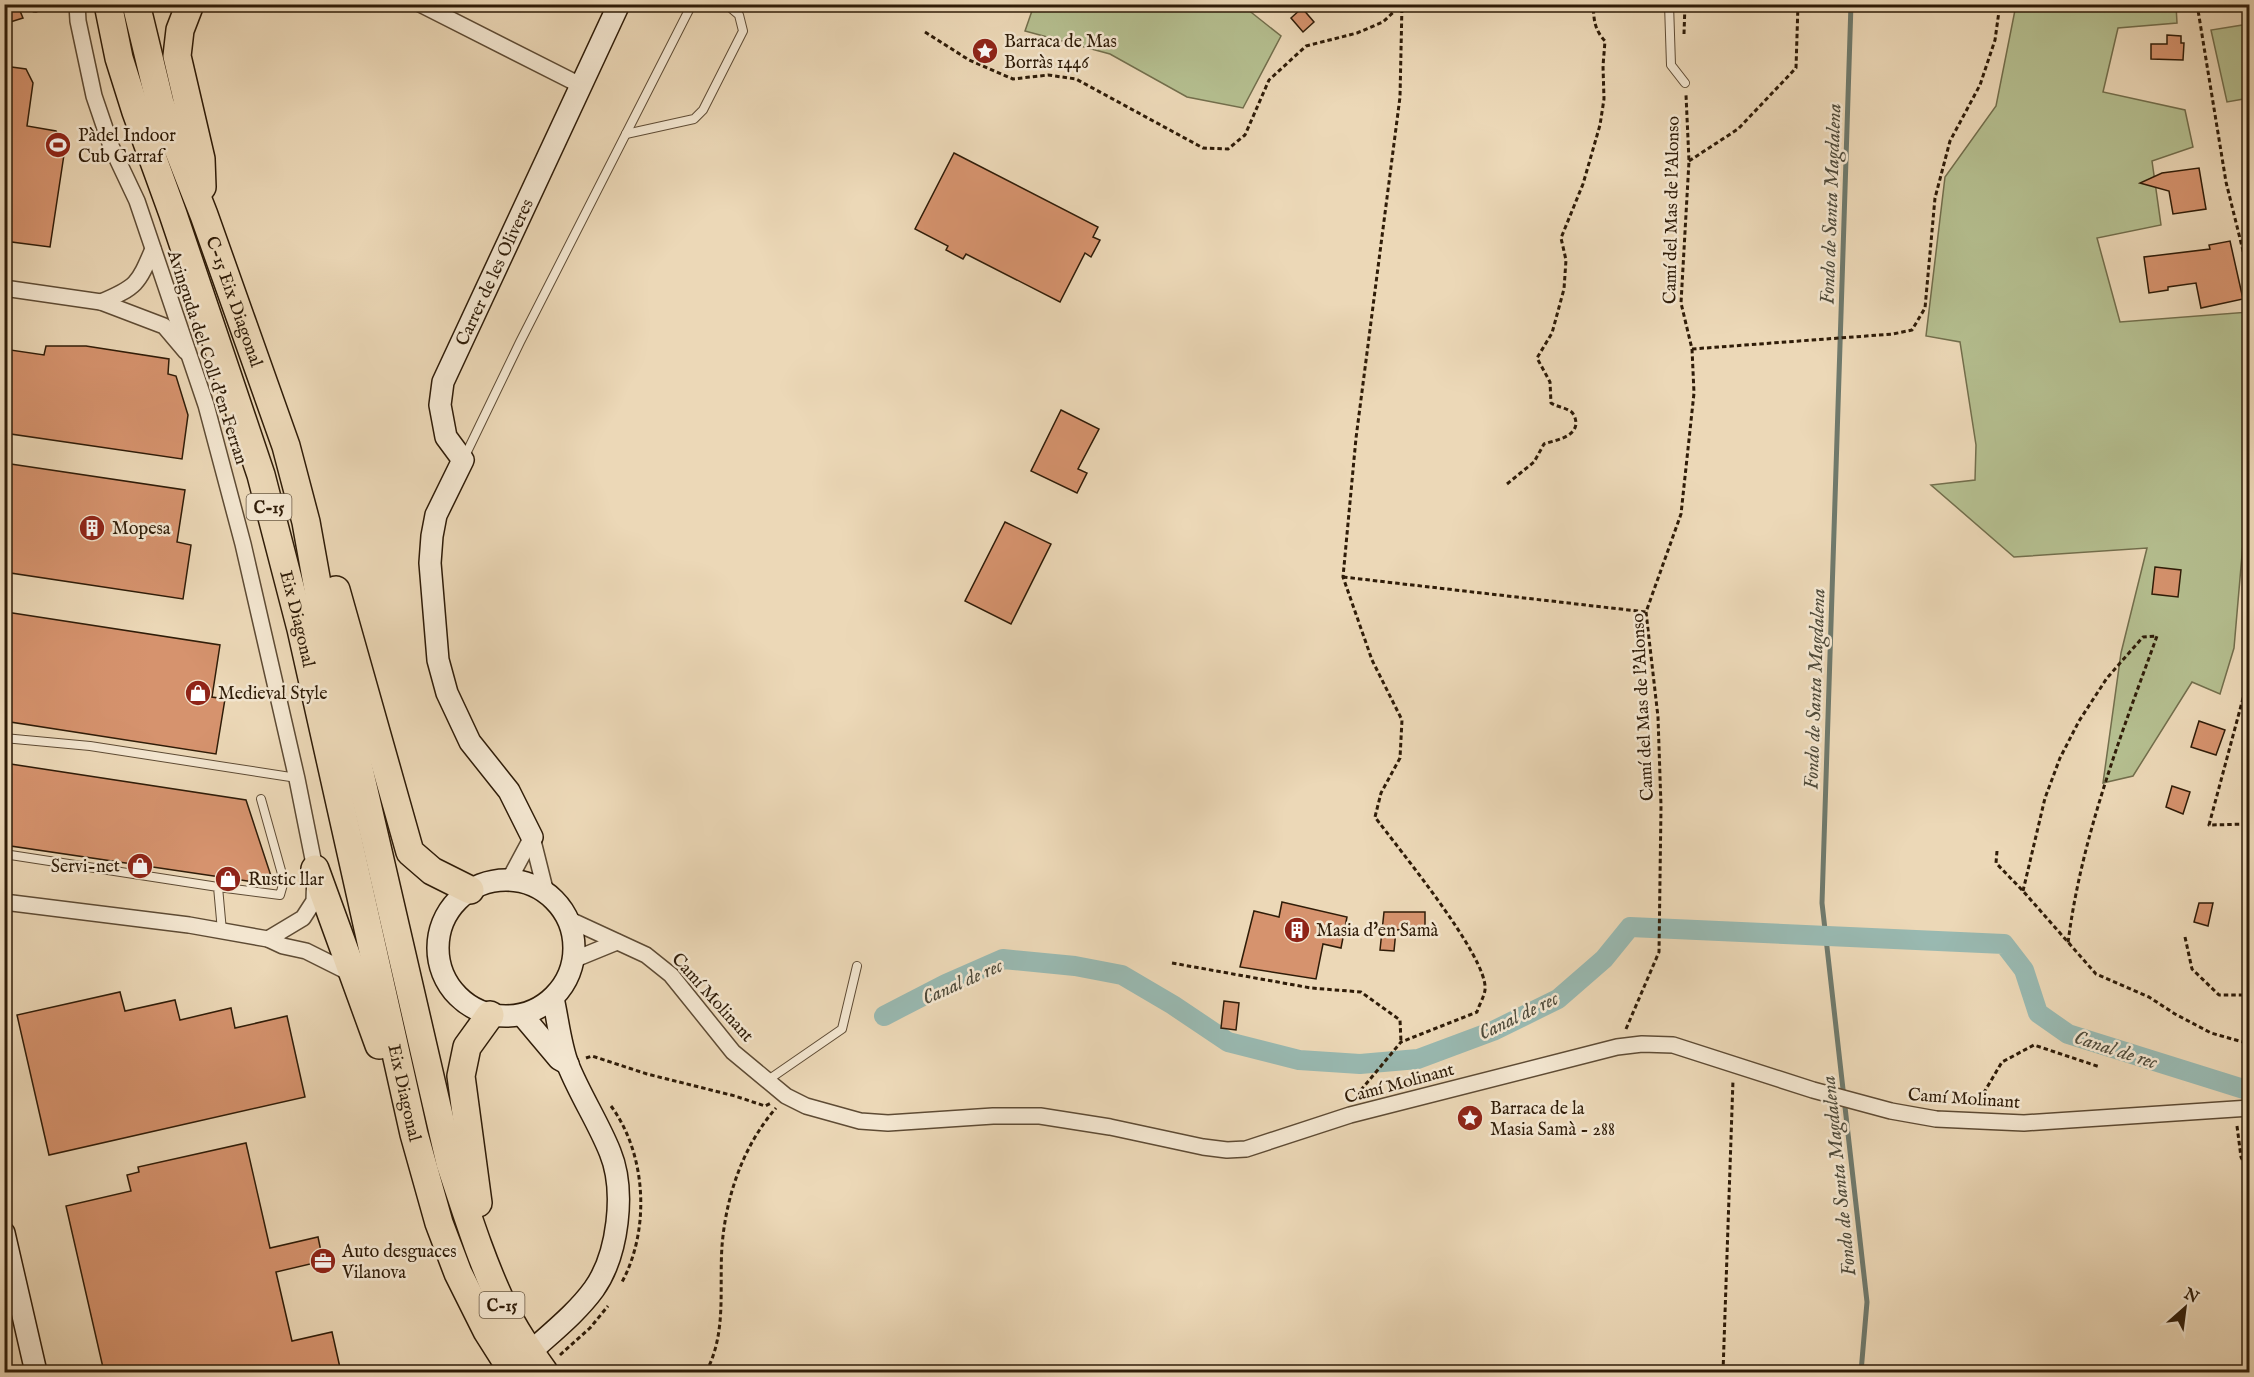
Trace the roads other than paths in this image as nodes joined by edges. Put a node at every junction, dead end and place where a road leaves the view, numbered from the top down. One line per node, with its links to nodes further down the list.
1 (77, 4): 14 (street, Avinguda del Coll d'en Ferran)
2 (108, 4): 43 (highway, Eix Diagonal / C-15)
3 (136, 4): 13 (highway, C-15 Eix Diagonal / C-15)
4 (190, 4): 13 (highway)
5 (420, 4): 11 (street)
6 (619, 4): 11 (street, Carrer de les Oliveres)
7 (692, 4): 12 (lane)
8 (726, 4): 12 (lane)
9 (1669, 4): 10 (lane)
10 (1685, 83)
11 (582, 86): 18 (street, Carrer de les Oliveres)
12 (626, 134): 18 (lane)
13 (204, 215): 19 (highway, C-15 Eix Diagonal / C-15)
14 (153, 249): 16 (street); 17 (street, Avinguda del Coll d'en Ferran)
15 (4, 288): 16 (street)
16 (101, 302): 17 (street)
17 (192, 359): 22 (street, Avinguda del Coll d'en Ferran)
18 (463, 460): 24 (street)
19 (306, 522): 20 (highway, C-15 Eix Diagonal / C-15); 29 (highway, C-15)
20 (320, 600): 46 (highway, Eix Diagonal / C-15)
21 (4, 738): 22 (lane)
22 (297, 778): 26 (street, Avinguda del Coll d'en Ferran)
23 (261, 799): 28 (lane)
24 (532, 837): 27 (street); 30 (street)
25 (4, 854): 28 (lane)
26 (315, 869): 34 (street, Avinguda del Coll d'en Ferran); 38 (highway)
27 (509, 880): 29 (street); 30 (street)
28 (218, 887): 33 (lane)
29 (470, 890): 40 (street)
30 (546, 893): 32 (street)
31 (6, 901): 33 (street)
32 (568, 919): 35 (street, Camí Molinant); 36 (street)
33 (222, 931): 34 (street)
34 (268, 939): 38 (street)
35 (617, 942): 36 (street); 44 (street, Camí Molinant)
36 (573, 960): 39 (street)
37 (857, 966): 44 (lane)
38 (352, 974): 43 (highway)
39 (553, 998): 41 (street); 42 (street)
40 (490, 1015): 41 (street); 46 (highway)
41 (522, 1015): 42 (street)
42 (576, 1062): 48 (street)
43 (401, 1074): 50 (highway, Eix Diagonal / C-15)
44 (768, 1080): 45 (street, Camí Molinant)
45 (2242, 1109)
46 (473, 1231): 48 (highway, C-15)
47 (4, 1233): 49 (street)
48 (540, 1360)
49 (36, 1372)
50 (513, 1372)

